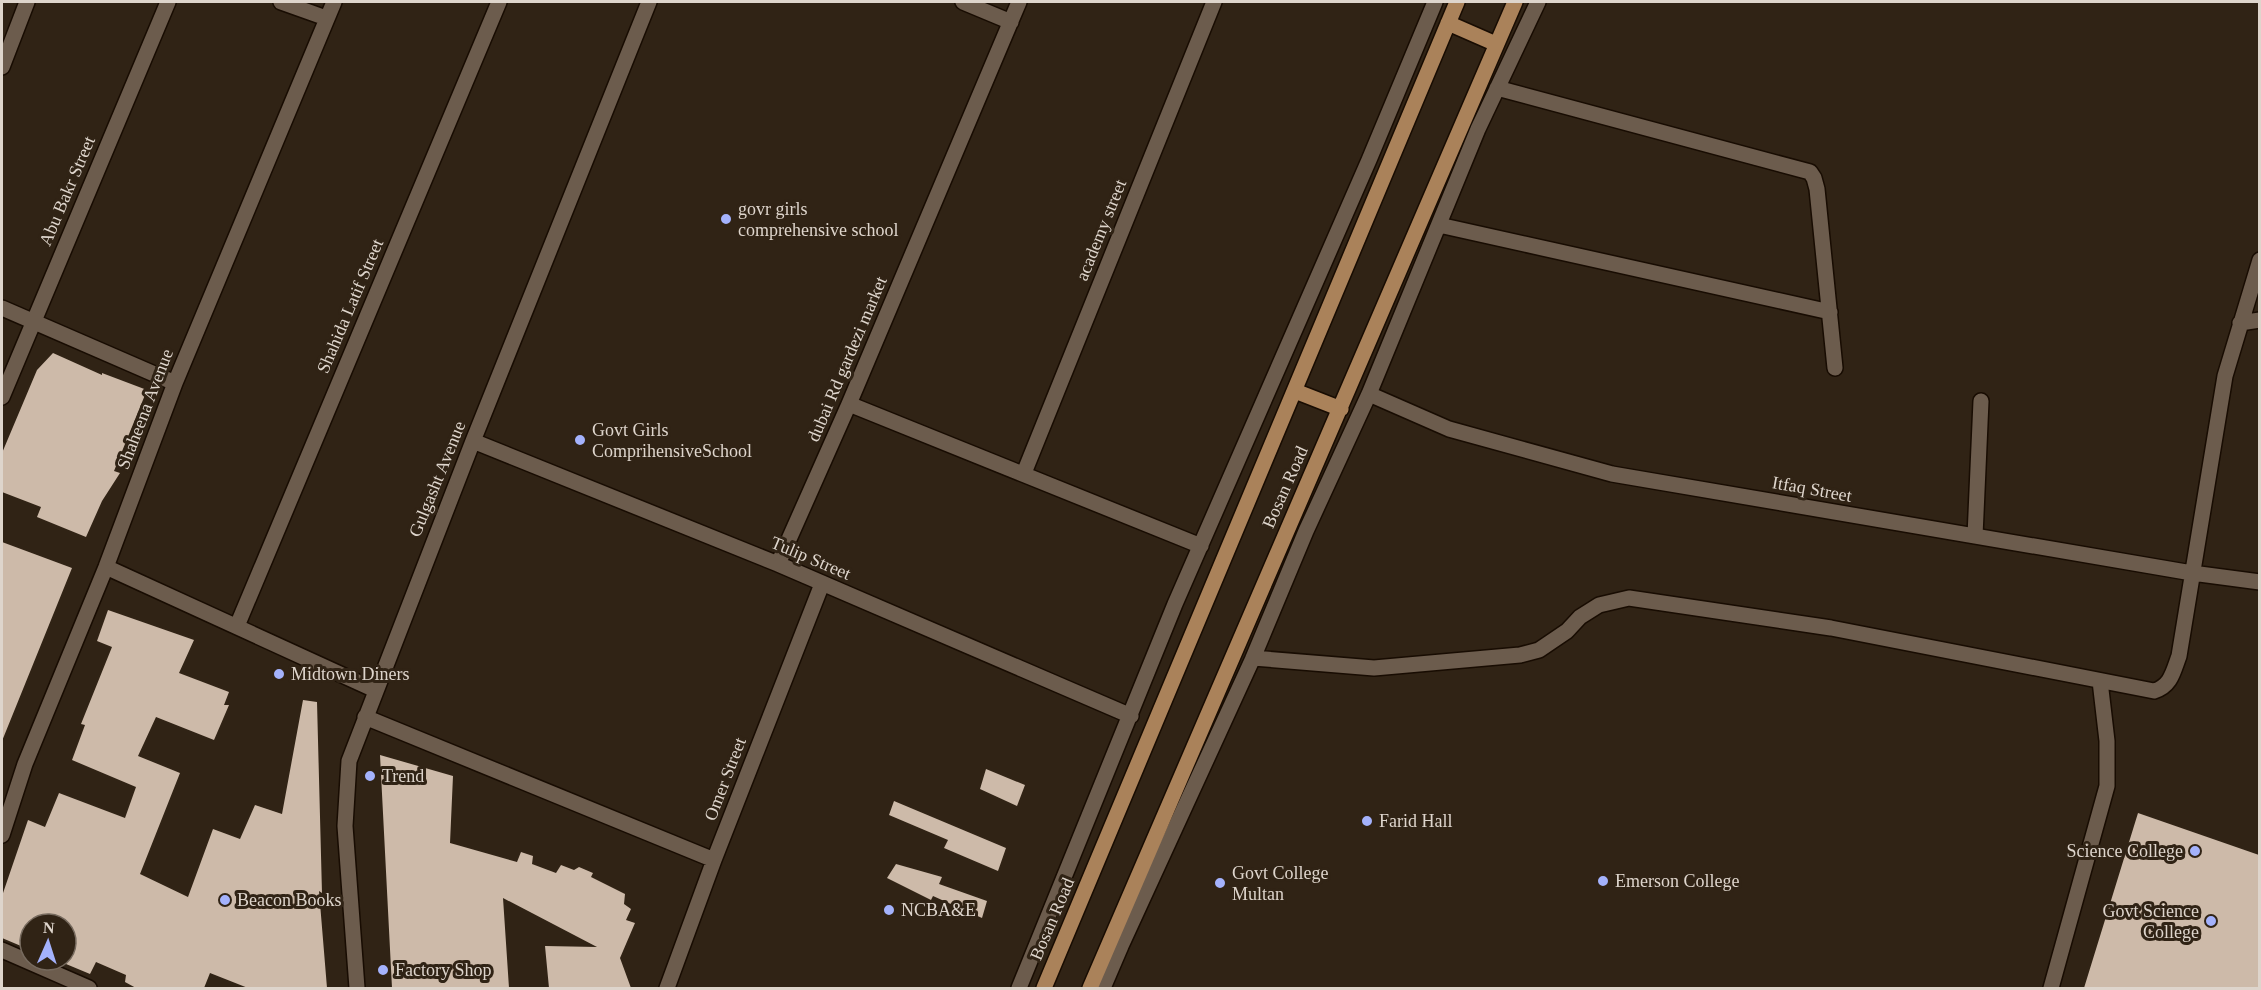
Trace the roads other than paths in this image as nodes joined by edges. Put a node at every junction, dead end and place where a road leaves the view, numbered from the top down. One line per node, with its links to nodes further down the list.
1 (27, 2): 18 (street)
2 (168, 2): 25 (street, Abu Bakr Street)
3 (281, 2): 14 (street)
4 (334, 2): 14 (street, Shaheena Avenue)
5 (499, 2): 44 (street, Shahida Latif Street)
6 (646, 2): 35 (street, Gulgasht Avenue)
7 (963, 2): 15 (street)
8 (1019, 2): 15 (street, dubai Rd gardezi market)
9 (1215, 2): 36 (street, academy street)
10 (1435, 2): 38 (street)
11 (1457, 2): 16 (main road, Bosan Road)
12 (1515, 2): 17 (main road, Bosan Road)
13 (1538, 2): 19 (street)
14 (326, 18): 28 (street, Shaheena Avenue)
15 (1011, 22): 33 (street, dubai Rd gardezi market)
16 (1448, 22): 17 (main road); 29 (main road, Bosan Road)
17 (1496, 44): 34 (main road, Bosan Road)
18 (3, 58)
19 (1497, 88): 20 (street); 23 (street)
20 (1438, 225): 23 (street); 30 (street)
21 (2259, 260): 26 (street)
22 (2, 308): 25 (street)
23 (1830, 312): 27 (street)
24 (2259, 321): 26 (street)
25 (33, 322): 28 (street); 31 (street, Abu Bakr Street)
26 (2240, 323): 41 (street)
27 (1835, 368)
28 (175, 383): 40 (street, Shaheena Avenue)
29 (1296, 391): 34 (main road); 57 (main road, Bosan Road)
30 (1369, 394): 37 (street, Itfaq Street); 45 (street)
31 (2, 397)
32 (1981, 401): 37 (street)
33 (849, 404): 36 (street); 39 (street, dubai Rd gardezi market)
34 (1341, 409): 58 (main road, Bosan Road)
35 (473, 441): 39 (street, Tulip Street); 47 (street, Gulgasht Avenue)
36 (1024, 473): 38 (street)
37 (1975, 536): 41 (street, Itfaq Street)
38 (1202, 546): 48 (street)
39 (778, 564): 43 (street, Tulip Street)
40 (106, 567): 44 (street); 50 (street, Shaheena Avenue)
41 (2192, 573): 42 (street, Itfaq Street); 46 (street)
42 (2259, 582)
43 (822, 584): 48 (street, Tulip Street); 51 (street, Omer Street)
44 (237, 626): 47 (street)
45 (1253, 658): 46 (street); 59 (street)
46 (2100, 681): 60 (street)
47 (375, 690): 49 (street, Gulgasht Avenue)
48 (1131, 716): 56 (street)
49 (365, 717): 51 (street); 54 (street, Gulgasht Avenue)
50 (2, 835)
51 (714, 860): 55 (street, Omer Street)
52 (2, 950): 53 (street)
53 (89, 988)
54 (357, 988)
55 (667, 988)
56 (1019, 988)
57 (1044, 988)
58 (1090, 988)
59 (1103, 988)
60 (2051, 988)

